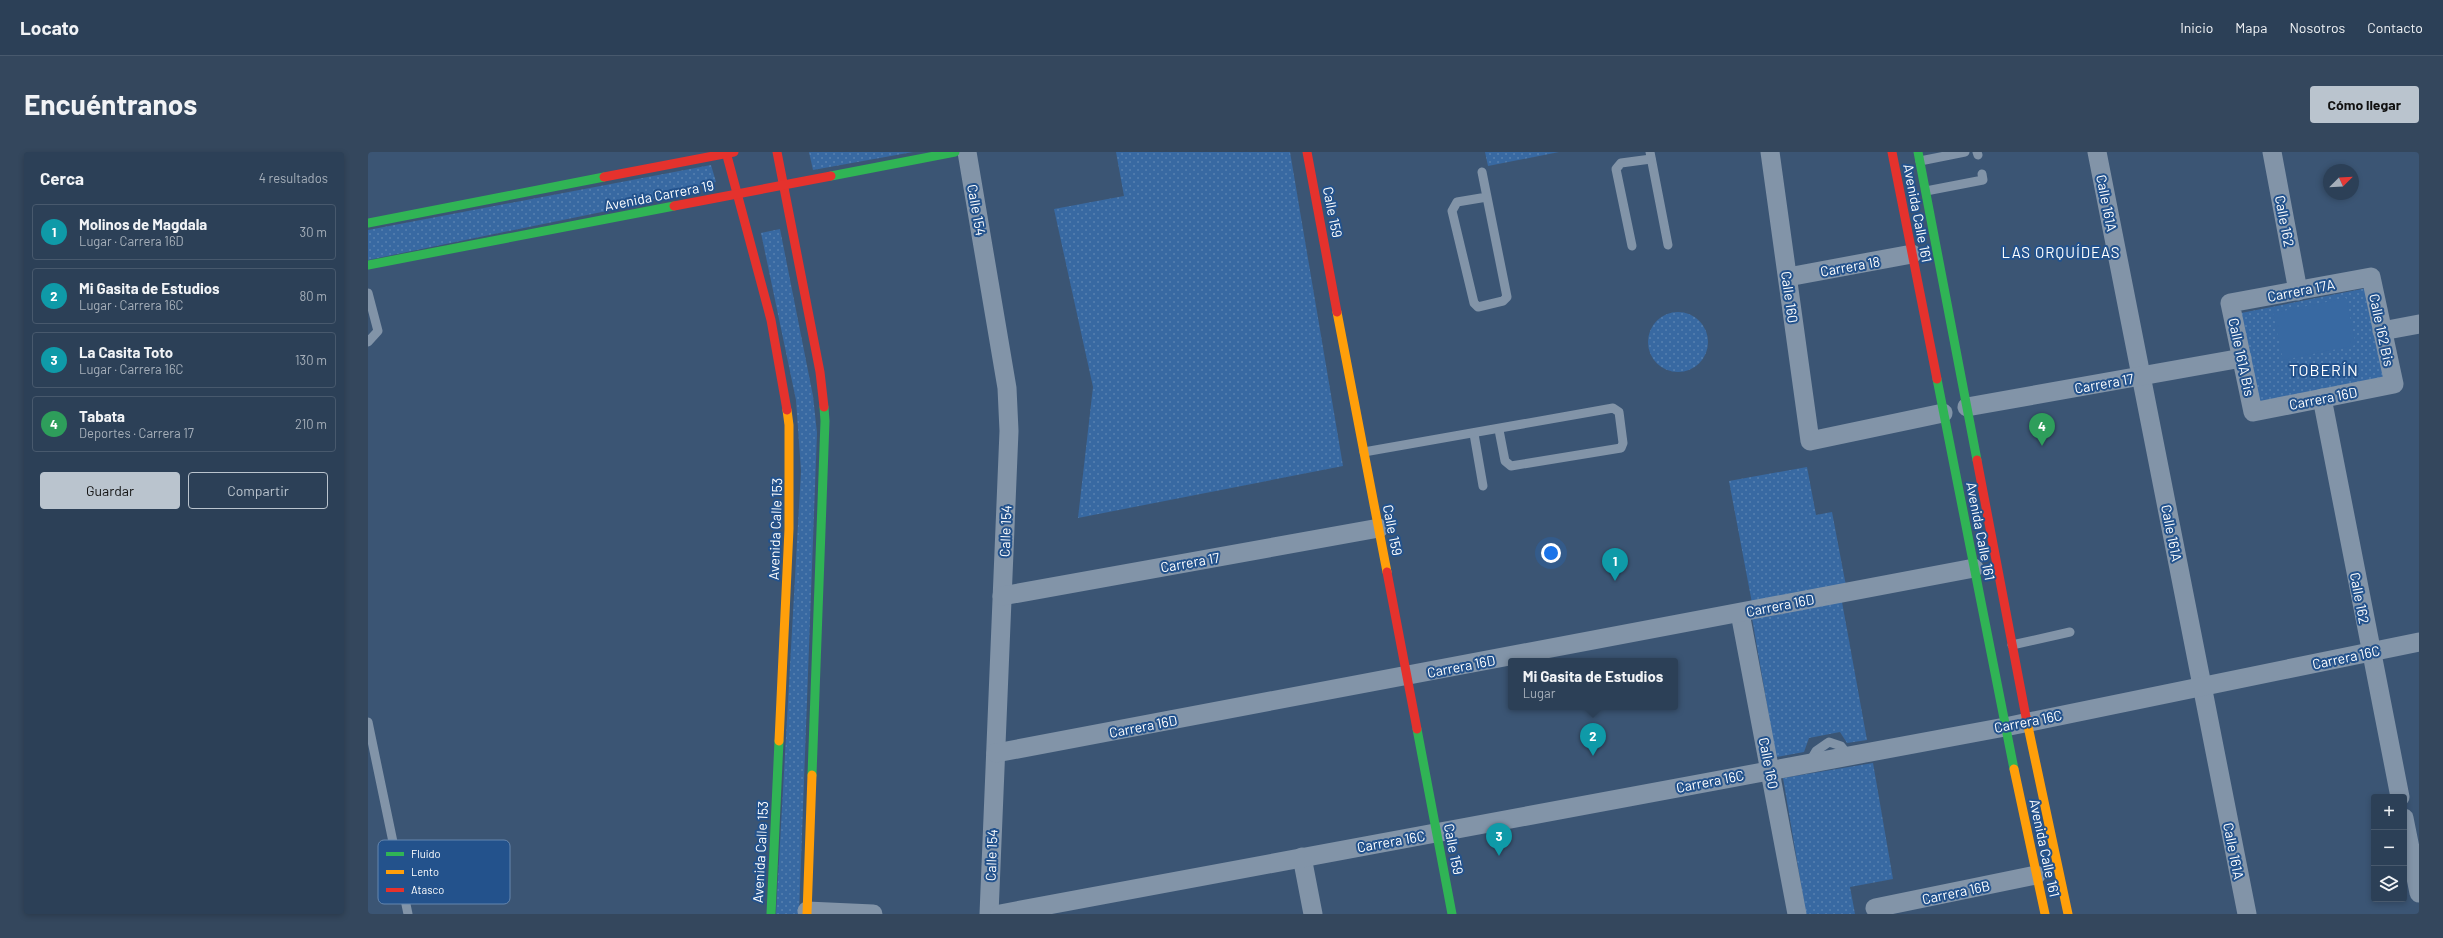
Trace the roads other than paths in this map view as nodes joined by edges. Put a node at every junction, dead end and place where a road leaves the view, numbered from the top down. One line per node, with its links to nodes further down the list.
1 (728, 152): 17 (main road, Avenida Calle 153); 19 (main road, Avenida Carrera 19)
2 (777, 152): 15 (main road)
3 (955, 152): 15 (main road, Avenida Carrera 19)
4 (967, 152): 45 (street, Calle 154)
5 (1307, 152): 41 (main road, Calle 159)
6 (1770, 152): 24 (street, Calle 160)
7 (1892, 152): 22 (main road, Avenida Calle 161)
8 (1965, 152): 12 (lane)
9 (2097, 152): 33 (street, Calle 161A)
10 (2272, 152): 26 (street, Calle 162)
11 (1650, 156): 20 (lane); 21 (lane)
12 (1919, 157): 16 (main road, Avenida Calle 161)
13 (1482, 172): 18 (lane)
14 (1982, 174): 16 (lane)
15 (783, 185): 17 (main road, Avenida Carrera 19); 67 (main road)
16 (1926, 191): 36 (main road, Avenida Calle 161)
17 (737, 194): 23 (main road, Avenida Carrera 19); 69 (main road, Avenida Calle 153)
18 (1487, 197): 18 (lane)
19 (368, 223)
20 (1668, 245)
21 (1632, 246)
22 (1912, 254): 24 (street, Carrera 18); 37 (main road, Avenida Calle 161)
23 (368, 265)
24 (1788, 277): 37 (street, Calle 160)
25 (2371, 277): 26 (street, Carrera 17A); 30 (street, Calle 162 Bis)
26 (2298, 291): 28 (street, Carrera 17A)
27 (368, 293): 31 (lane)
28 (2230, 303): 32 (street, Calle 161A Bis)
29 (2419, 324): 30 (street)
30 (2382, 331): 34 (street, Calle 162 Bis)
31 (368, 342)
32 (2242, 358): 33 (street, Carrera 17); 38 (street, Calle 161A Bis)
33 (2141, 376): 36 (street, Carrera 17); 52 (street, Calle 161A)
34 (2394, 384): 35 (street, Carrera 16D)
35 (2322, 398): 38 (street, Carrera 16D); 50 (street, Calle 162)
36 (1967, 407): 49 (main road, Avenida Calle 161)
37 (1943, 412): 44 (main road, Avenida Calle 161)
38 (2253, 412)
39 (1499, 430): 39 (lane); 40 (lane)
40 (1474, 434): 41 (lane); 42 (lane)
41 (1364, 452): 43 (main road, Calle 159)
42 (1483, 486)
43 (1379, 528): 45 (street, Carrera 17); 51 (main road, Calle 159)
44 (1974, 568): 46 (street, Carrera 16D); 55 (main road, Avenida Calle 161)
45 (1002, 596): 56 (street, Calle 154)
46 (1740, 613): 51 (street, Carrera 16D); 57 (street, Calle 160)
47 (2070, 632): 49 (lane)
48 (2419, 642): 50 (street, Carrera 16C)
49 (2012, 645): 54 (main road, Avenida Calle 161)
50 (2371, 652): 52 (street, Carrera 16C); 58 (street, Calle 162)
51 (1407, 676): 56 (street, Carrera 16D); 60 (main road, Calle 159)
52 (2202, 686): 54 (street, Carrera 16C); 78 (street, Calle 161A)
53 (368, 722): 61 (lane)
54 (2027, 722): 55 (street, Carrera 16C); 77 (main road, Avenida Calle 161)
55 (2005, 726): 57 (street, Carrera 16C); 63 (main road, Avenida Calle 161)
56 (996, 754): 71 (street, Calle 154)
57 (1770, 770): 60 (street, Carrera 16C); 75 (street, Calle 160)
58 (2399, 794)
59 (2406, 830): 64 (street)
60 (1437, 832): 62 (street, Carrera 16C); 74 (main road, Calle 159)
61 (393, 840)
62 (1302, 857): 72 (street, Carrera 16C); 73 (street)
63 (2036, 875): 66 (street, Carrera 16B); 76 (main road, Avenida Calle 161)
64 (2419, 893)
65 (406, 904): 68 (lane)
66 (1875, 908)
67 (807, 912): 70 (street)
68 (408, 914)
69 (771, 914)
70 (873, 914)
71 (989, 914)
72 (1000, 914)
73 (1313, 914)
74 (1452, 914)
75 (1797, 914)
76 (2045, 914)
77 (2068, 914)
78 (2247, 914)

